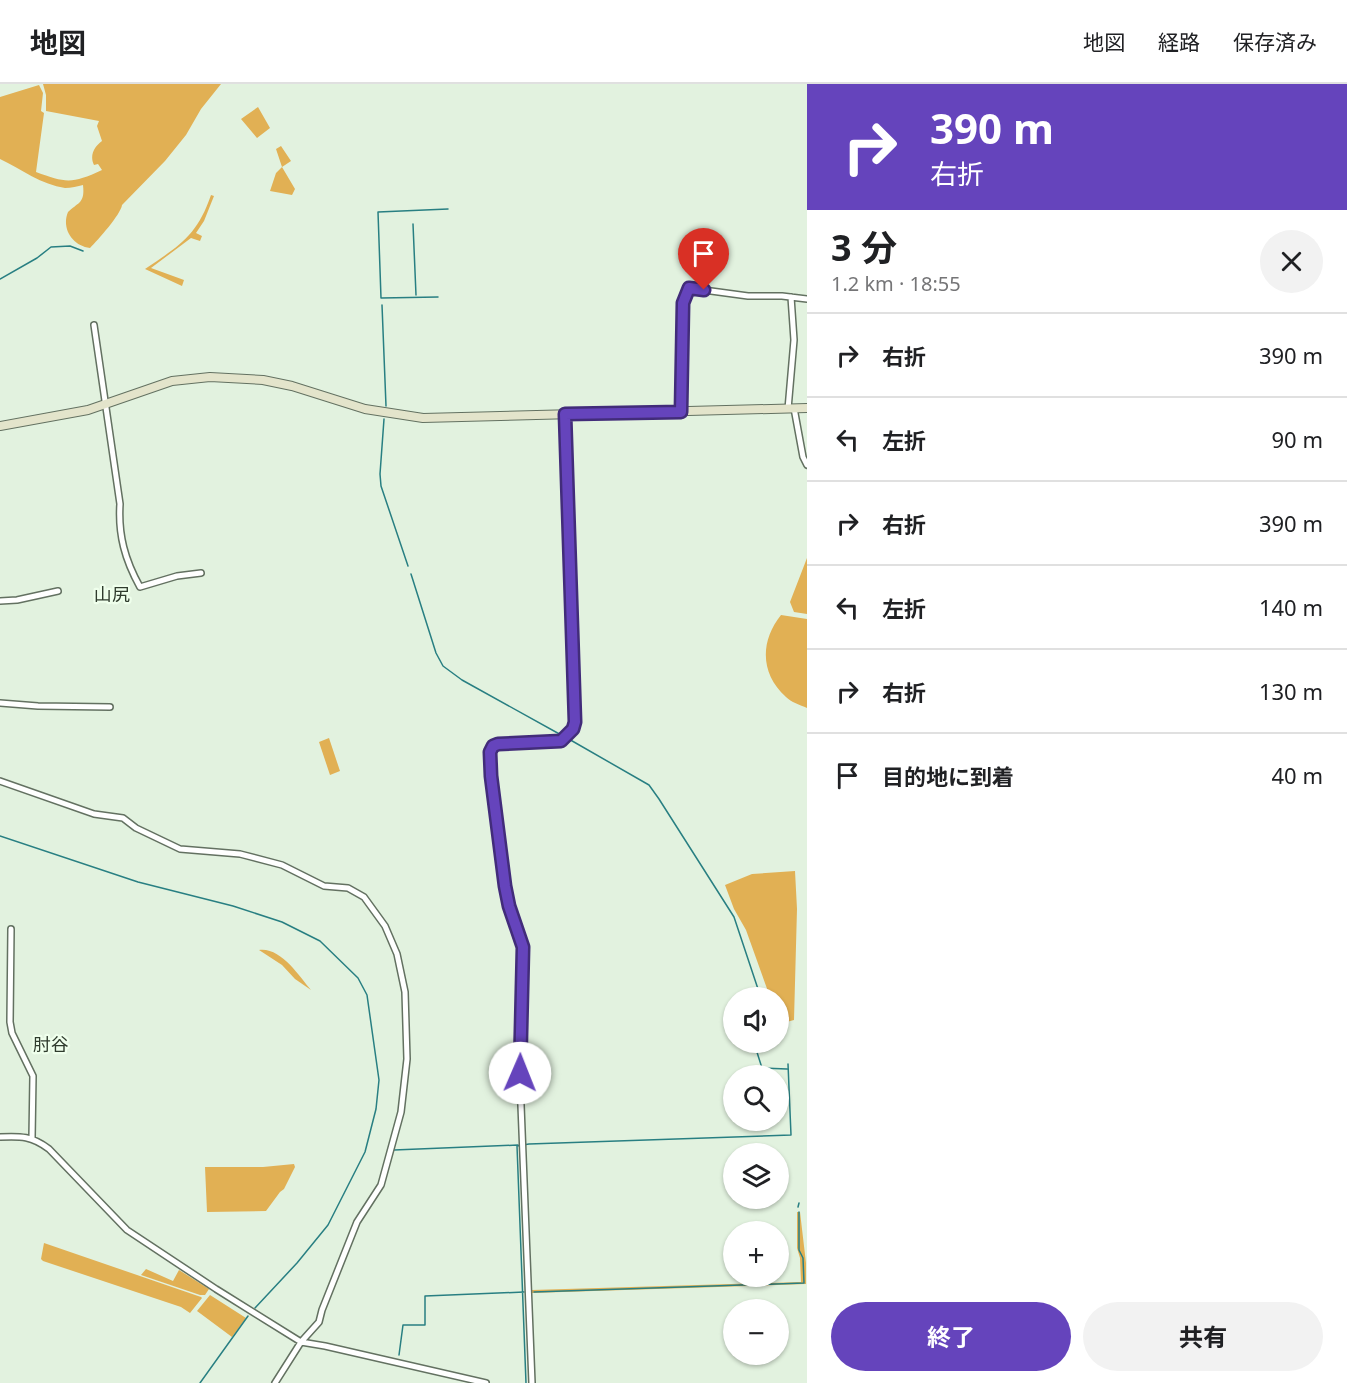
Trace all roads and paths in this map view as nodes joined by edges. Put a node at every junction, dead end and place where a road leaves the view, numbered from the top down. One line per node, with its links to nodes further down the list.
1 (791, 297): 2 (street); 6 (street); 7 (street)
2 (807, 299)
3 (94, 325): 4 (street)
4 (106, 404): 8 (street); 9 (street); 11 (street)
5 (807, 408): 6 (street)
6 (791, 409): 7 (street); 10 (street)
7 (681, 412): 8 (street)
8 (565, 414): 25 (street)
9 (0, 426)
10 (807, 465)
11 (201, 573)
12 (58, 591): 13 (street)
13 (0, 601)
14 (0, 703): 15 (street)
15 (110, 706)
16 (0, 781): 22 (street)
17 (11, 929): 19 (street)
18 (0, 952): 19 (street)
19 (10, 953): 21 (street)
20 (0, 1137): 21 (street)
21 (32, 1138): 22 (street)
22 (301, 1342): 23 (street); 24 (street)
23 (275, 1383)
24 (486, 1383)
25 (532, 1383)

